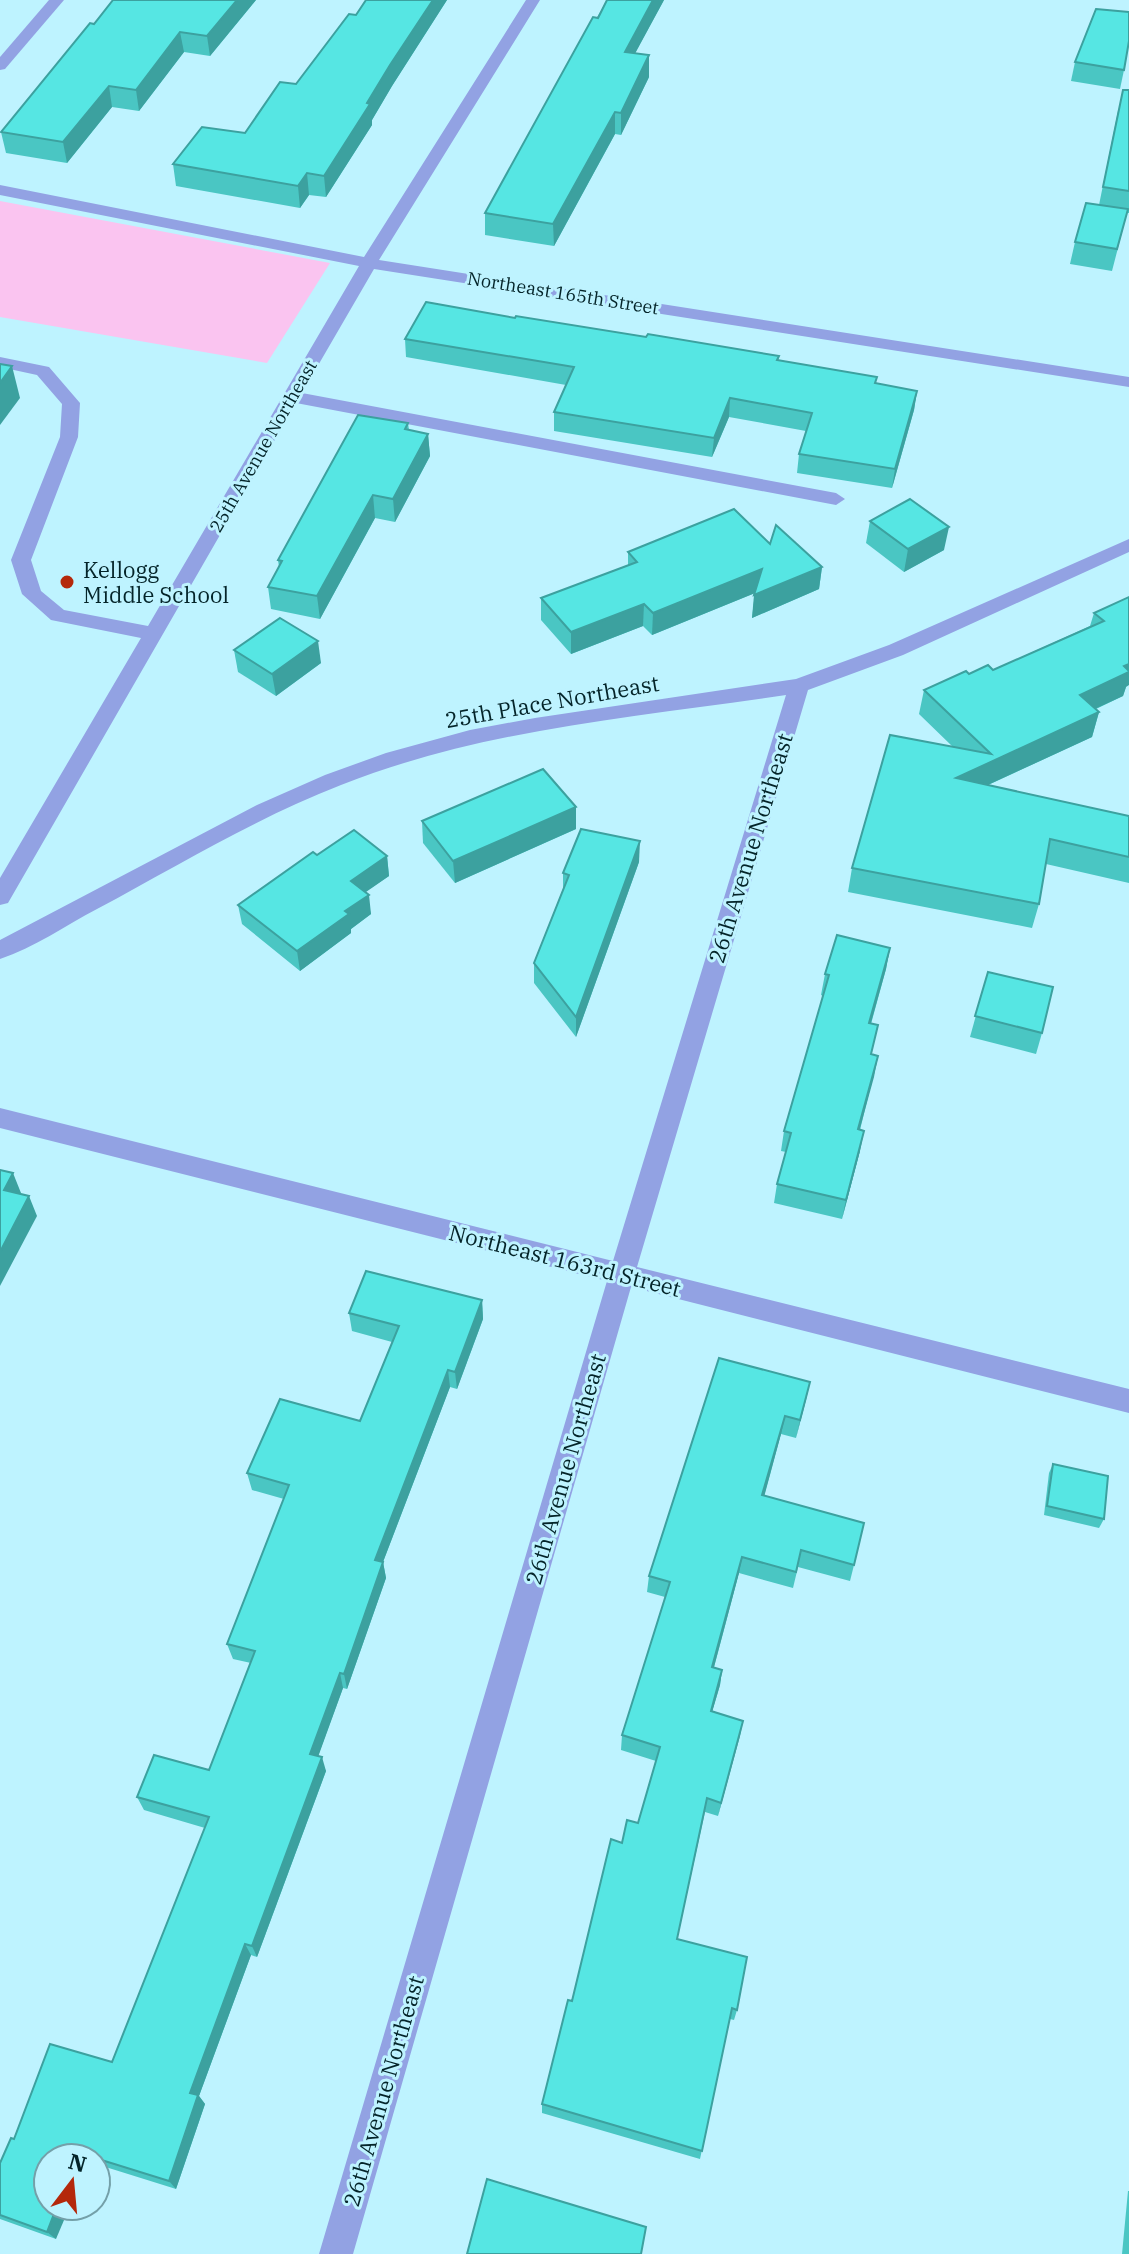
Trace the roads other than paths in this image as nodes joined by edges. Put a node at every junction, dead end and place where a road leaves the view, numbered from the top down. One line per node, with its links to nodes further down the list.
1 (57, 0): 3 (street)
2 (533, 0): 5 (street, 25th Avenue Northeast)
3 (0, 66)
4 (0, 190): 5 (street, Northeast 165th Street)
5 (369, 263): 7 (street, Northeast 165th Street); 8 (street, 25th Avenue Northeast)
6 (0, 362): 11 (street)
7 (1129, 382)
8 (293, 397): 9 (street); 11 (street, 25th Avenue Northeast)
9 (836, 499)
10 (1129, 545): 12 (street, 25th Place Northeast)
11 (154, 634): 13 (street, 25th Avenue Northeast)
12 (799, 686): 14 (street, 25th Place Northeast); 16 (street, 26th Avenue Northeast)
13 (0, 897)
14 (0, 950)
15 (0, 1118): 16 (street, Northeast 163rd Street)
16 (622, 1274): 17 (street, Northeast 163rd Street); 18 (street, 26th Avenue Northeast)
17 (1129, 1401)
18 (336, 2254)

